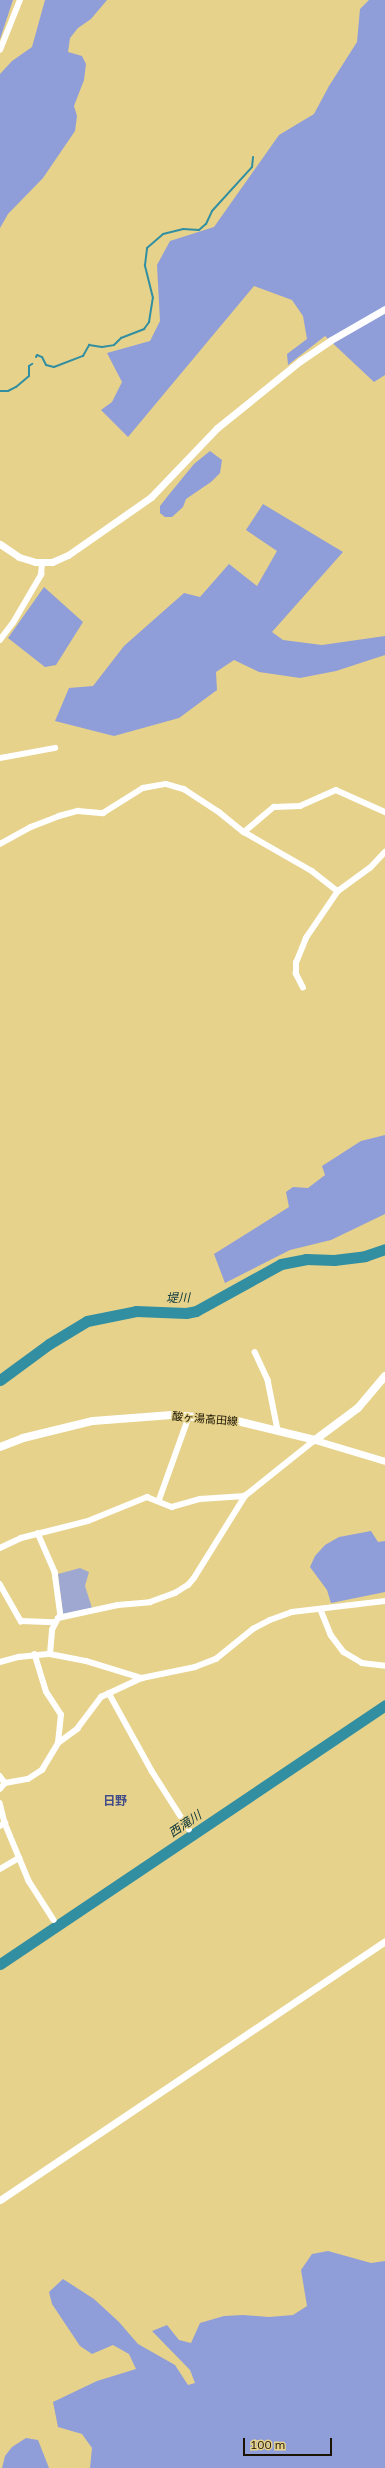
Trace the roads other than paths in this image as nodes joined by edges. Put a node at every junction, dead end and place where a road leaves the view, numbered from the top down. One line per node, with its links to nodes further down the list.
1 (20, 0): 2 (street)
2 (0, 50)
3 (385, 309): 5 (street)
4 (0, 544): 5 (street)
5 (42, 563): 6 (street)
6 (0, 640)
7 (55, 748): 8 (street)
8 (0, 758)
9 (385, 812): 10 (street)
10 (244, 832): 11 (street); 13 (street)
11 (0, 844)
12 (385, 852): 13 (street)
13 (338, 891): 14 (street)
14 (303, 988)
15 (255, 1352): 18 (street)
16 (385, 1376): 19 (main road)
17 (189, 1416): 18 (main road, 酸ヶ湯高田線); 20 (main road, 酸ヶ湯高田線); 23 (street)
18 (278, 1430): 19 (main road, 酸ヶ湯高田線)
19 (315, 1440): 21 (street); 22 (street)
20 (0, 1447)
21 (385, 1461)
22 (245, 1496): 23 (street); 29 (street)
23 (159, 1500): 24 (street)
24 (38, 1533): 25 (street); 29 (street)
25 (0, 1548)
26 (0, 1584): 30 (street)
27 (385, 1601): 28 (street)
28 (321, 1610): 34 (street); 35 (street)
29 (61, 1617): 30 (street)
30 (54, 1622): 31 (street)
31 (50, 1654): 32 (street); 35 (street)
32 (35, 1655): 33 (street); 37 (street)
33 (0, 1662)
34 (385, 1666)
35 (142, 1678): 36 (street)
36 (109, 1693): 37 (street); 43 (street)
37 (58, 1743): 39 (street)
38 (0, 1776): 39 (street)
39 (6, 1784): 40 (street)
40 (0, 1789)
41 (0, 1803): 42 (street)
42 (2, 1824): 44 (street)
43 (189, 1829)
44 (19, 1858): 45 (street); 46 (street)
45 (0, 1869)
46 (54, 1920)
47 (385, 1941): 48 (street)
48 (0, 2200)

